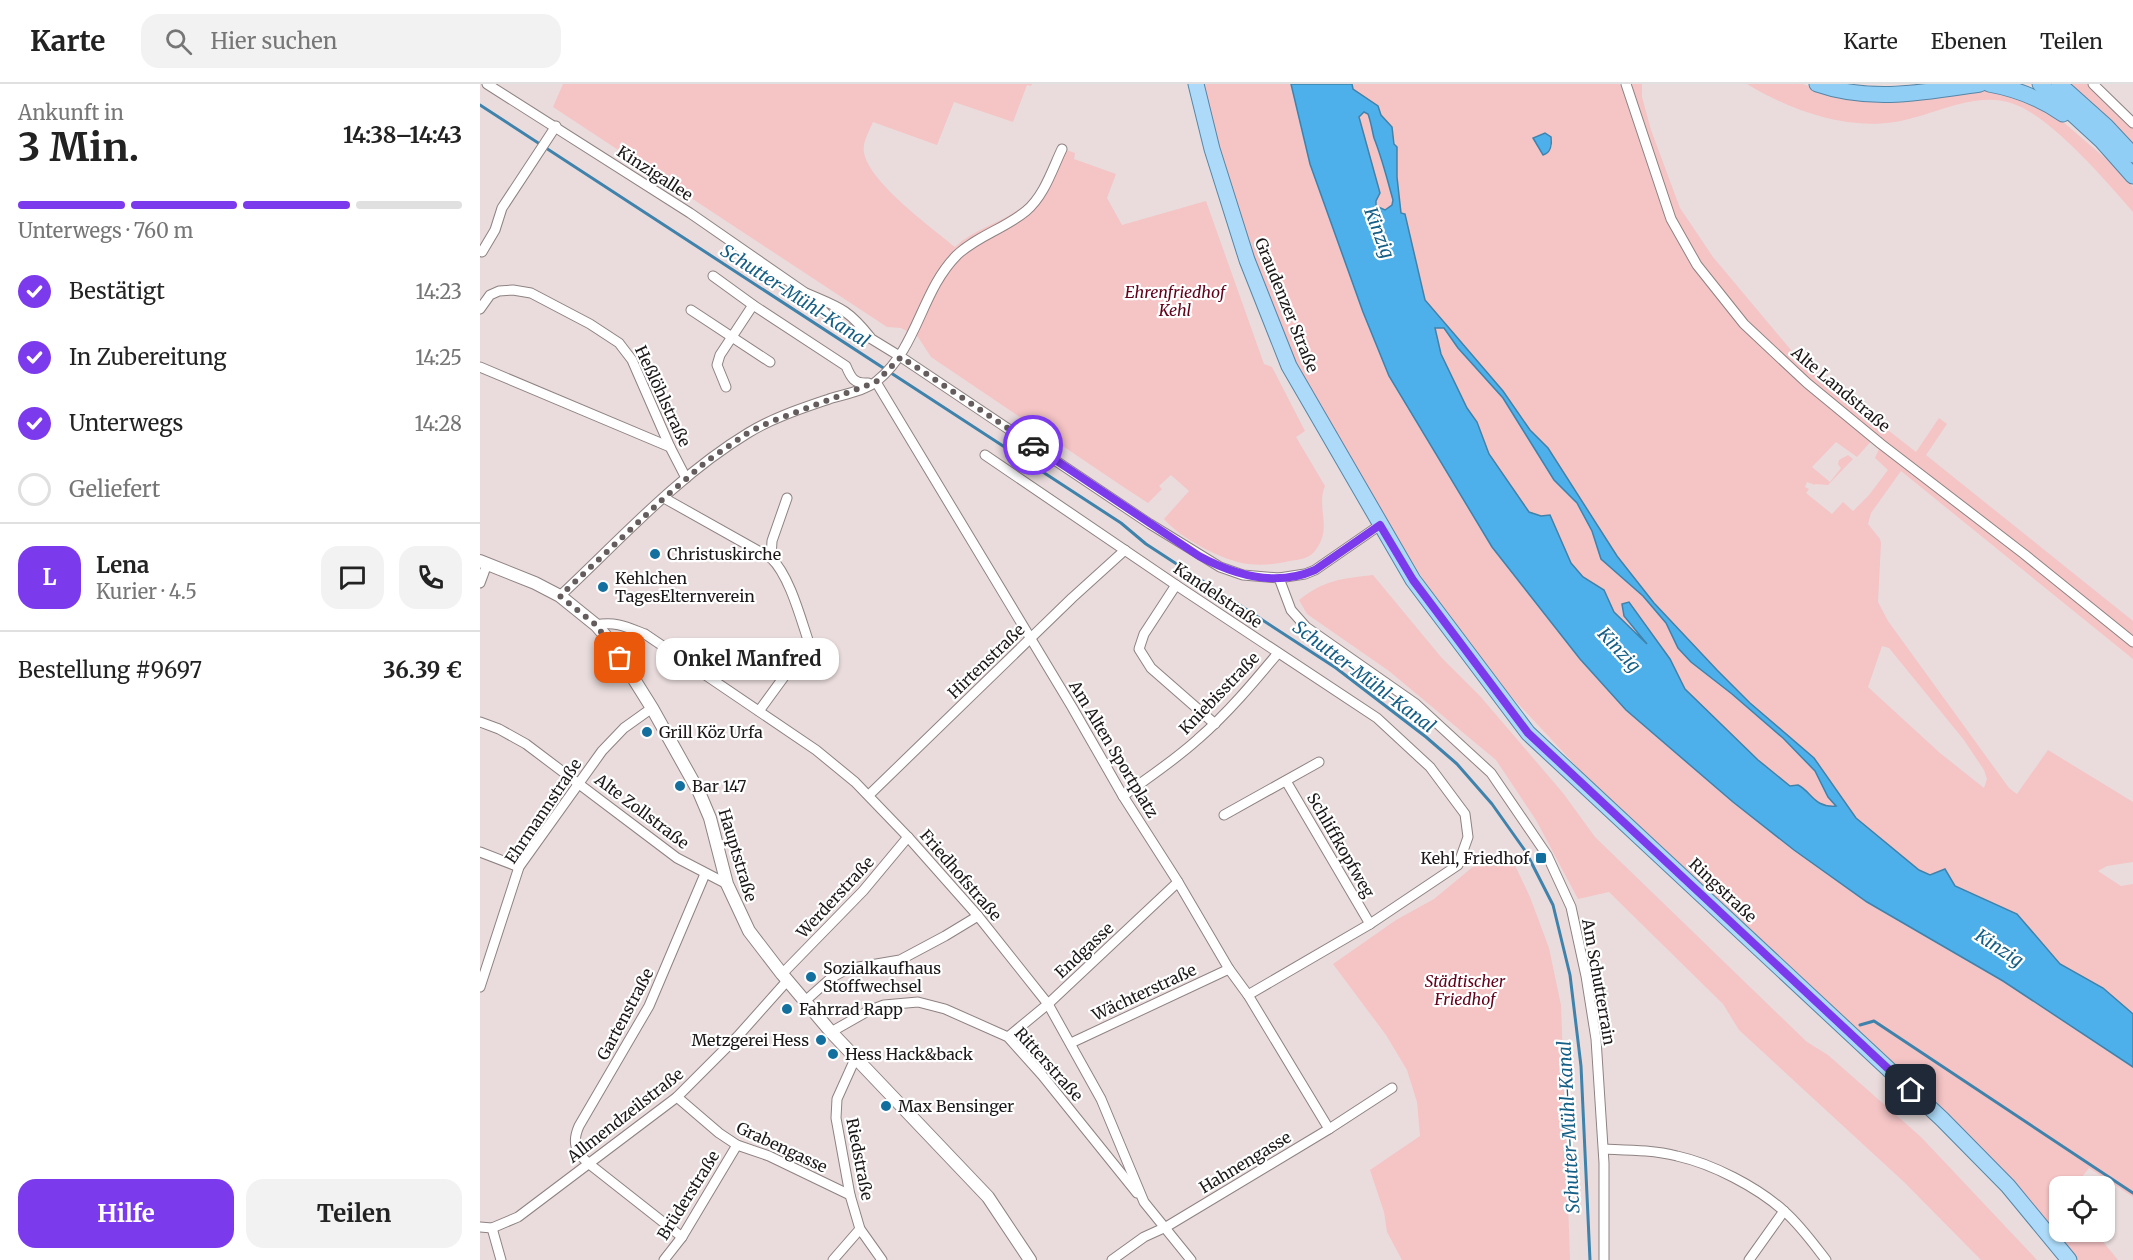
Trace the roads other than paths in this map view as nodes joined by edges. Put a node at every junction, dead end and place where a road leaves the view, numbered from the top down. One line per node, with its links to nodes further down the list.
1 (487, 84): 13 (street, Kinzigallee)
2 (1196, 84): 36 (main road, Graudenzer Straße)
3 (1626, 84): 46 (street, Alte Landstraße)
4 (1817, 84): 11 (highway)
5 (1898, 84): 11 (highway)
6 (1980, 84): 11 (highway)
7 (1989, 84): 14 (highway)
8 (2040, 84): 14 (highway)
9 (2060, 84): 16 (highway)
10 (2093, 84): 12 (street)
11 (1877, 95)
12 (2133, 123)
13 (556, 126): 18 (street); 20 (street, Kinzigallee)
14 (2102, 141): 17 (highway)
15 (1062, 149): 26 (street)
16 (2133, 155)
17 (2133, 176)
18 (482, 252)
19 (713, 276): 21 (street)
20 (804, 292): 25 (street, Kinzigallee); 25 (street, Kinzigallee)
21 (753, 305): 24 (street); 29 (street)
22 (480, 309): 31 (street, Heßlöhlstraße)
23 (691, 310): 24 (street)
24 (732, 337): 27 (street); 30 (street)
25 (870, 338): 26 (street, Kinzigallee)
26 (901, 357): 29 (street); 40 (street, Kinzigallee)
27 (770, 362)
28 (480, 368): 31 (street)
29 (876, 382): 33 (street); 45 (street, Am Alten Sportplatz)
30 (726, 387)
31 (670, 447): 33 (street, Heßlöhlstraße)
32 (985, 455): 37 (street, Kandelstraße)
33 (686, 478): 34 (street)
34 (664, 498): 38 (street); 43 (street)
35 (787, 498): 38 (street)
36 (1380, 525): 40 (street, Kinzigallee); 100 (main road, Ringstraße)
37 (1125, 550): 42 (street, Kandelstraße); 45 (street, Hirtenstraße)
38 (771, 558): 49 (street)
39 (483, 562): 41 (street); 43 (street, Hauptstraße)
40 (1279, 578): 80 (street, Am Schutterrain)
41 (480, 583)
42 (1176, 585): 47 (street, Kandelstraße); 51 (street)
43 (560, 596): 44 (street, Hauptstraße)
44 (596, 625): 48 (street, Hauptstraße); 49 (street, Friedhofstraße)
45 (1030, 639): 55 (street, Hirtenstraße); 56 (street, Am Alten Sportplatz)
46 (2133, 642)
47 (1278, 653): 51 (street, Kniebisstraße); 65 (street, Kandelstraße)
48 (652, 708): 54 (street, Ehrmannstraße); 63 (street, Hauptstraße)
49 (759, 711): 55 (street, Friedhofstraße)
50 (480, 722): 54 (street, Alte Zollstraße)
51 (1215, 724): 56 (street, Kniebisstraße)
52 (1319, 762): 53 (street, Schliffkopfweg)
53 (1286, 781): 57 (street, Schliffkopfweg); 65 (street, Schliffkopfweg)
54 (579, 783): 60 (street, Ehrmannstraße); 61 (street, Alte Zollstraße)
55 (869, 795): 58 (street, Friedhofstraße)
56 (1123, 796): 62 (street, Am Alten Sportplatz)
57 (1224, 815)
58 (908, 837): 64 (street, Friedhofstraße); 67 (street, Werderstraße)
59 (480, 852): 60 (street)
60 (519, 867): 68 (street, Ehrmannstraße)
61 (705, 874): 63 (street, Alte Zollstraße); 81 (street, Gartenstraße)
62 (1178, 882): 66 (street, Am Alten Sportplatz); 71 (street, Endgasse)
63 (727, 884): 67 (street, Hauptstraße)
64 (978, 916): 70 (street); 71 (street, Friedhofstraße)
65 (1370, 924): 69 (street, Kandelstraße)
66 (1229, 969): 69 (street, Am Alten Sportplatz); 74 (street, Wächterstraße)
67 (784, 978): 70 (street, Hauptstraße); 77 (street, Allmendzeilstraße)
68 (480, 987)
69 (1248, 995): 78 (street, Am Alten Sportplatz)
70 (804, 1002): 72 (street, Hauptstraße)
71 (1048, 1004): 73 (street, Endgasse); 74 (street, Friedhofstraße)
72 (831, 1032): 73 (street, Ritterstraße); 75 (street, Hauptstraße)
73 (1008, 1037): 83 (street, Ritterstraße)
74 (1071, 1042): 83 (street, Friedhofstraße)
75 (855, 1059): 82 (street, Riedstraße); 94 (street, Hauptstraße)
76 (1392, 1088): 78 (street, Hahnengasse)
77 (678, 1097): 79 (street, Grabengasse); 81 (street, Allmendzeilstraße)
78 (1329, 1129): 86 (street, Hahnengasse)
79 (737, 1145): 82 (street, Grabengasse); 89 (street, Brüderstraße)
80 (1604, 1149): 84 (street); 97 (street, Am Schutterrain)
81 (588, 1163): 87 (street, Allmendzeilstraße); 89 (street)
82 (850, 1195): 88 (street, Riedstraße)
83 (1144, 1202): 86 (street, Friedhofstraße)
84 (1784, 1211): 98 (street); 99 (street)
85 (480, 1227): 87 (street)
86 (1166, 1227): 95 (street, Hahnengasse); 96 (street, Friedhofstraße)
87 (492, 1228): 90 (street)
88 (860, 1229): 92 (street); 93 (street, Riedstraße)
89 (682, 1237): 91 (street, Brüderstraße)
90 (501, 1260)
91 (664, 1260)
92 (833, 1260)
93 (882, 1260)
94 (1030, 1260)
95 (1112, 1260)
96 (1191, 1260)
97 (1604, 1260)
98 (1749, 1260)
99 (1827, 1260)
100 (2069, 1260)

